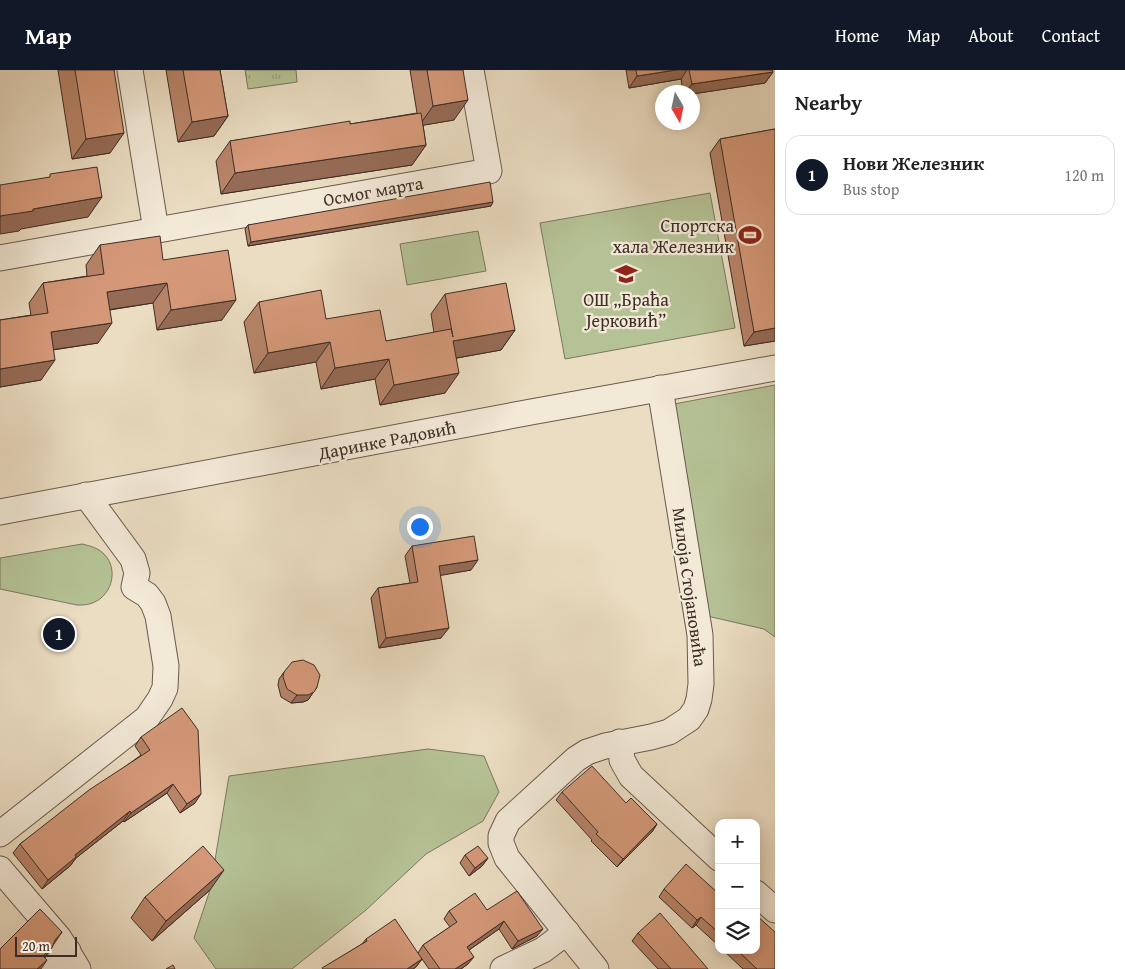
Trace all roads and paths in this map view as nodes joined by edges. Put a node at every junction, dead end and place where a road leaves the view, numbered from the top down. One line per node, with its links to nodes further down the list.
1 (130, 70): 3 (street)
2 (471, 70): 3 (street, Осмог марта)
3 (156, 230): 4 (street, Осмог марта)
4 (0, 258)
5 (775, 368): 6 (street, Даринке Радовић)
6 (660, 388): 7 (street, Даринке Радовић); 9 (street, Милоја Стојановића)
7 (86, 496): 8 (street, Даринке Радовић); 10 (street)
8 (0, 512)
9 (620, 742): 11 (street); 15 (street, Милоја Стојановића)
10 (0, 834)
11 (715, 854)
12 (0, 870): 16 (street)
13 (760, 897): 14 (street)
14 (775, 910)
15 (567, 932): 18 (street); 19 (street, Милоја Стојановића)
16 (73, 960): 17 (street)
17 (52, 969)
18 (503, 969)
19 (596, 969)

